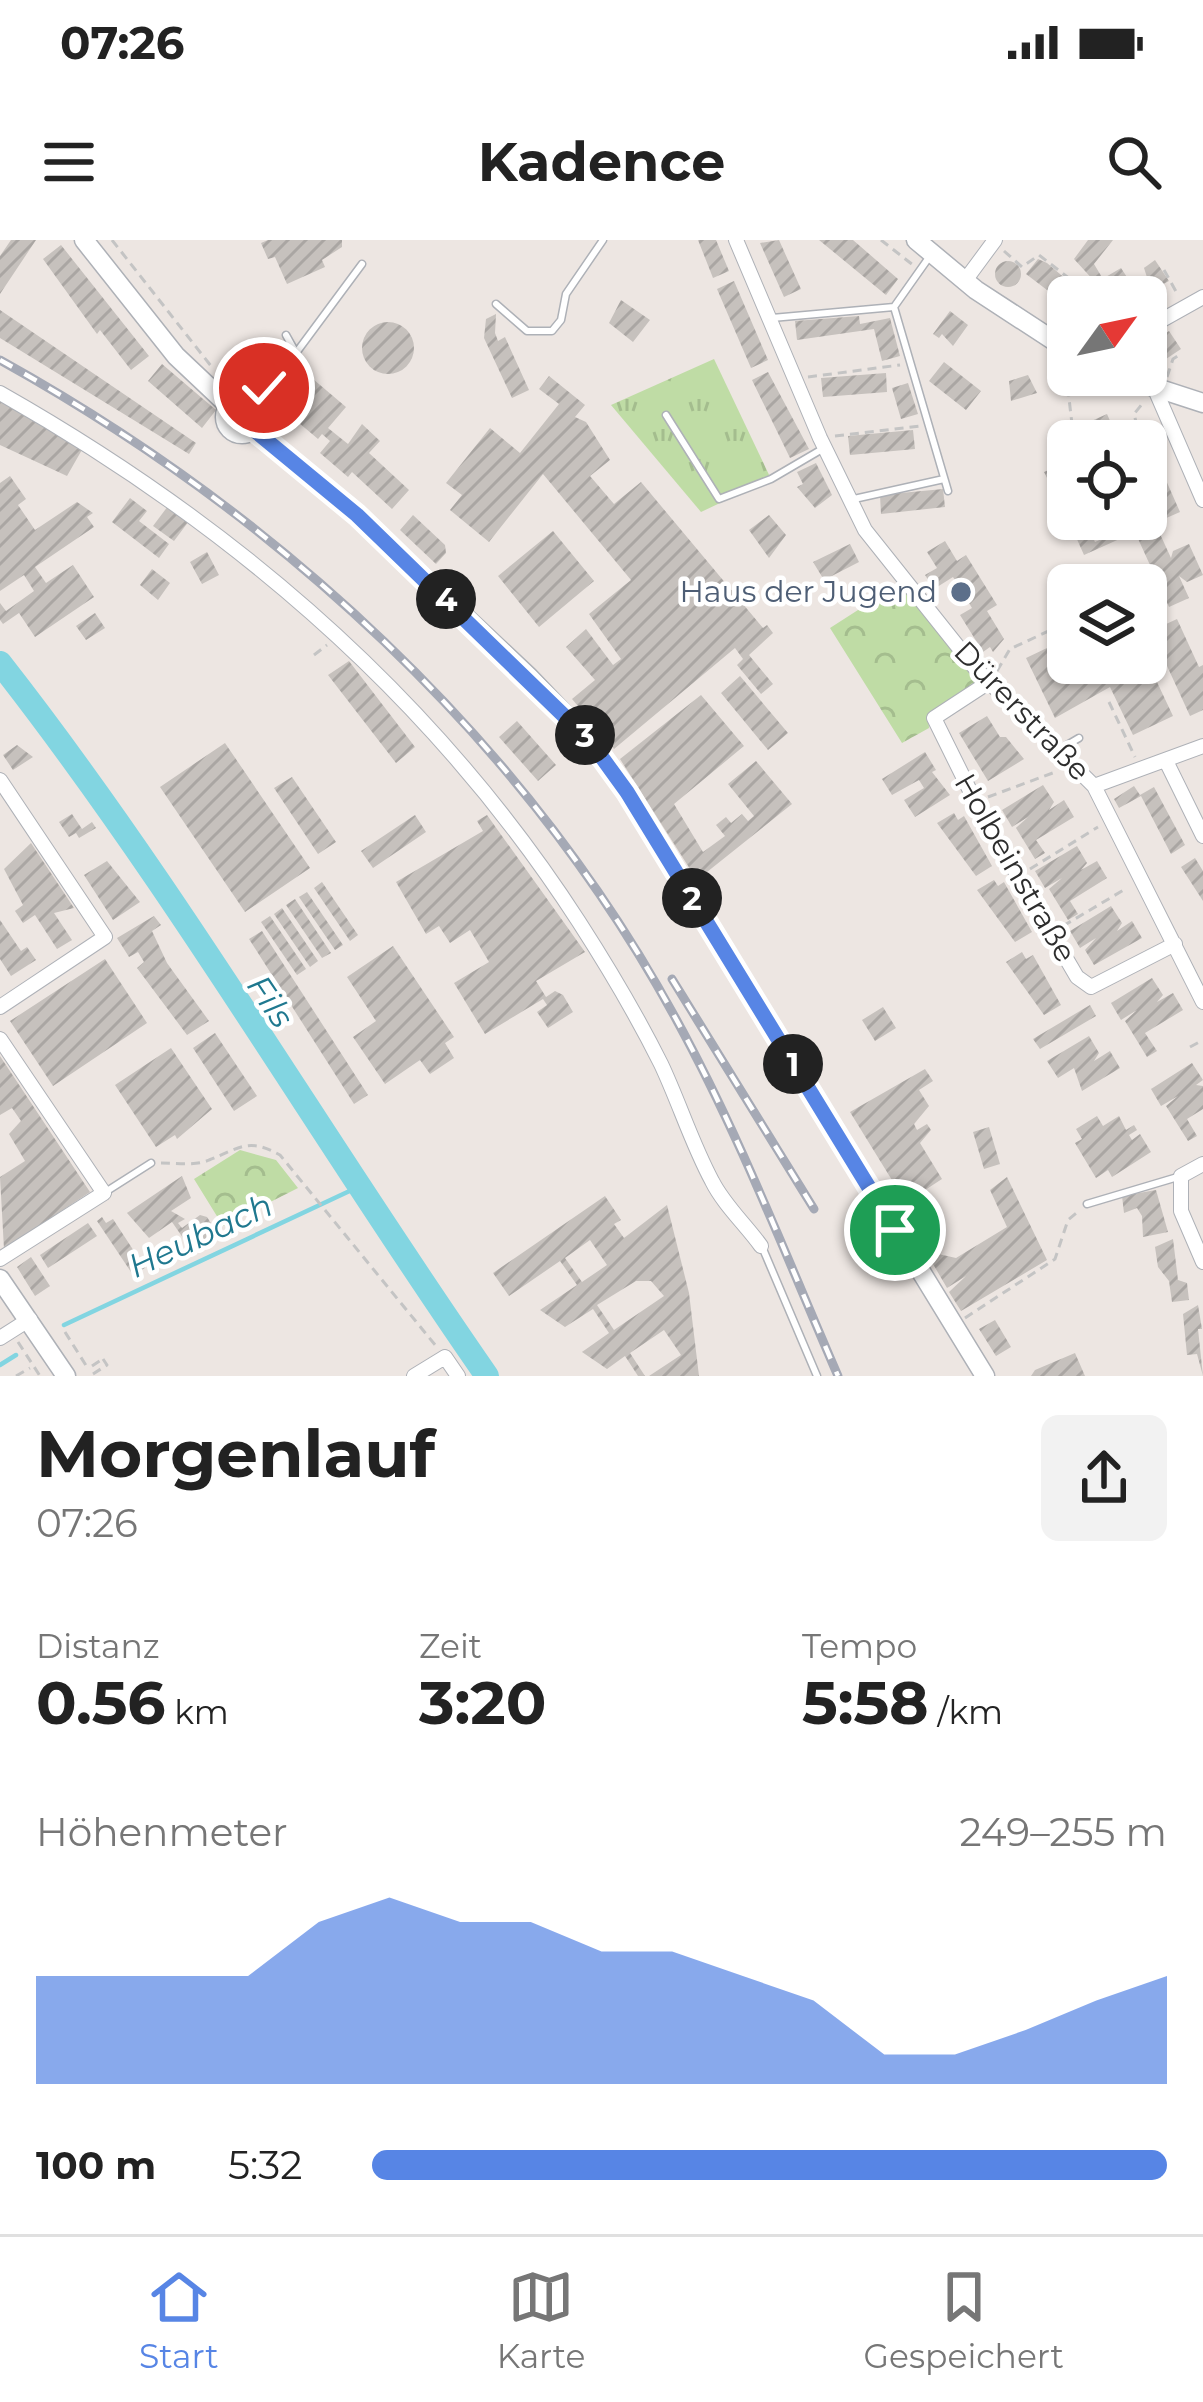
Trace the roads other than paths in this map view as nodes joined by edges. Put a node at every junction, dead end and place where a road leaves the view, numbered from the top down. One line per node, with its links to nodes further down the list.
1 (84, 240): 22 (main road)
2 (603, 240): 10 (lane)
3 (736, 240): 13 (street, Dürerstraße)
4 (916, 240): 6 (main road)
5 (994, 241): 8 (street)
6 (932, 254): 8 (main road); 11 (lane)
7 (362, 264): 16 (lane)
8 (964, 282): 15 (main road)
9 (1203, 297): 12 (street)
10 (496, 304)
11 (894, 307): 13 (lane); 26 (lane)
12 (1167, 316)
13 (769, 318): 25 (street, Dürerstraße)
14 (286, 335): 16 (lane)
15 (1047, 336)
16 (296, 353): 19 (lane)
17 (1167, 391): 21 (main road)
18 (0, 393): 47 (street)
19 (258, 396): 22 (main road); 24 (main road)
20 (1162, 396): 29 (street)
21 (1203, 404)
22 (229, 406): 24 (main road)
23 (666, 415): 25 (lane)
24 (254, 430): 57 (main road)
25 (822, 443): 28 (street, Dürerstraße)
26 (944, 479): 27 (lane); 28 (lane)
27 (948, 491)
28 (849, 500): 30 (street, Dürerstraße)
29 (1203, 500)
30 (989, 682): 33 (street, Dürerstraße); 38 (street, Holbeinstraße)
31 (1079, 737): 33 (lane)
32 (1203, 746): 34 (street)
33 (1059, 750): 36 (street, Dürerstraße)
34 (1166, 761): 36 (street); 37 (street)
35 (0, 779): 40 (street)
36 (1094, 786): 38 (street, Dürerstraße)
37 (1203, 836)
38 (1175, 944): 39 (street, Dürerstraße)
39 (1203, 1002)
40 (0, 1007)
41 (0, 1039): 45 (street)
42 (151, 1163): 45 (lane)
43 (1203, 1164): 44 (street)
44 (1180, 1176): 46 (lane); 49 (street)
45 (104, 1193): 48 (street)
46 (1087, 1204)
47 (761, 1246): 56 (lane)
48 (0, 1259)
49 (1203, 1262)
50 (0, 1279): 51 (main road)
51 (30, 1319): 52 (street); 53 (main road)
52 (6, 1335)
53 (66, 1376)
54 (414, 1376): 55 (street)
55 (458, 1376)
56 (817, 1376)
57 (985, 1376)

